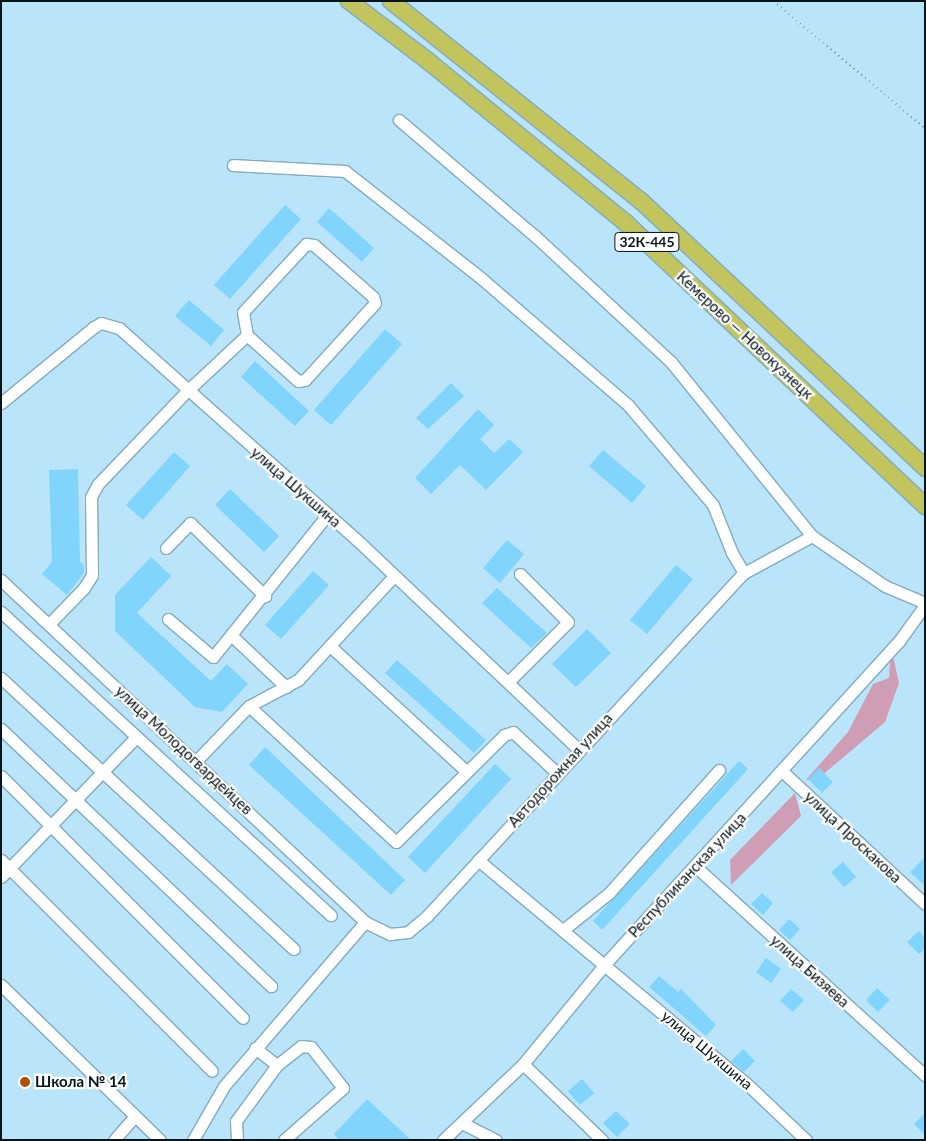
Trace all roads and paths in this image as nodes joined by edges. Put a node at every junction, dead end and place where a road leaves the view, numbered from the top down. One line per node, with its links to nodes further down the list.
1 (349, 1): 11 (highway, Кемерово — Новокузнецк / 32К-445)
2 (391, 1): 10 (highway, Кемерово — Новокузнецк / 32К-445)
3 (773, 1): 5 (path)
4 (399, 120): 13 (street)
5 (925, 128)
6 (233, 164): 15 (street)
7 (247, 335): 7 (street); 8 (street)
8 (188, 391): 9 (street, улица Шукшина); 12 (street, улица Шукшина); 23 (street)
9 (1, 403)
10 (925, 468)
11 (925, 506)
12 (328, 515): 17 (street, улица Шукшина); 19 (street)
13 (812, 536): 15 (street, Автодорожная улица); 20 (street)
14 (166, 548): 19 (street)
15 (744, 573): 32 (street, Автодорожная улица)
16 (520, 574): 27 (street)
17 (394, 576): 25 (street); 27 (street, улица Шукшина)
18 (1, 580): 23 (street, улица Молодогвардейцев)
19 (265, 596): 24 (street)
20 (925, 604): 35 (street, Республиканская улица)
21 (1, 612): 31 (street)
22 (168, 619): 24 (street)
23 (49, 624): 33 (street, улица Молодогвардейцев)
24 (231, 635): 28 (street)
25 (330, 646): 28 (street); 36 (street)
26 (1, 678): 38 (street)
27 (509, 681): 32 (street, улица Шукшина)
28 (286, 687): 29 (street)
29 (249, 706): 33 (street); 36 (street)
30 (1, 729): 40 (street)
31 (136, 738): 38 (street); 48 (street)
32 (578, 749): 37 (street, Автодорожная улица)
33 (196, 761): 49 (street, улица Молодогвардейцев)
34 (719, 770): 50 (street)
35 (782, 771): 44 (street, Республиканская улица); 47 (street, улица Проскакова)
36 (468, 772): 37 (street)
37 (557, 773): 43 (street, Автодорожная улица)
38 (103, 774): 40 (street); 51 (street)
39 (1, 776): 41 (street)
40 (75, 801): 41 (street); 54 (street)
41 (51, 826): 45 (street); 55 (street)
42 (1, 860): 45 (street)
43 (478, 860): 49 (street, Автодорожная улица); 50 (street, улица Шукшина)
44 (695, 866): 52 (street, Республиканская улица); 60 (street, улица Бизяева)
45 (10, 868): 46 (street); 59 (street)
46 (1, 877)
47 (925, 904)
48 (332, 915)
49 (365, 922): 56 (street)
50 (564, 930): 52 (street, улица Шукшина)
51 (294, 949)
52 (605, 964): 57 (street, Республиканская улица); 71 (street, улица Шукшина)
53 (1, 985): 61 (street)
54 (271, 986)
55 (243, 1018)
56 (255, 1048): 58 (street); 65 (street)
57 (523, 1064): 62 (street, Республиканская улица); 70 (street)
58 (277, 1065): 66 (street); 67 (street)
59 (212, 1071)
60 (925, 1075)
61 (135, 1116): 63 (street); 64 (street)
62 (462, 1122): 68 (street, Республиканская улица); 69 (street)
63 (114, 1140)
64 (160, 1140)
65 (193, 1140)
66 (237, 1140)
67 (284, 1140)
68 (443, 1140)
69 (496, 1140)
70 (602, 1140)
71 (806, 1140)

